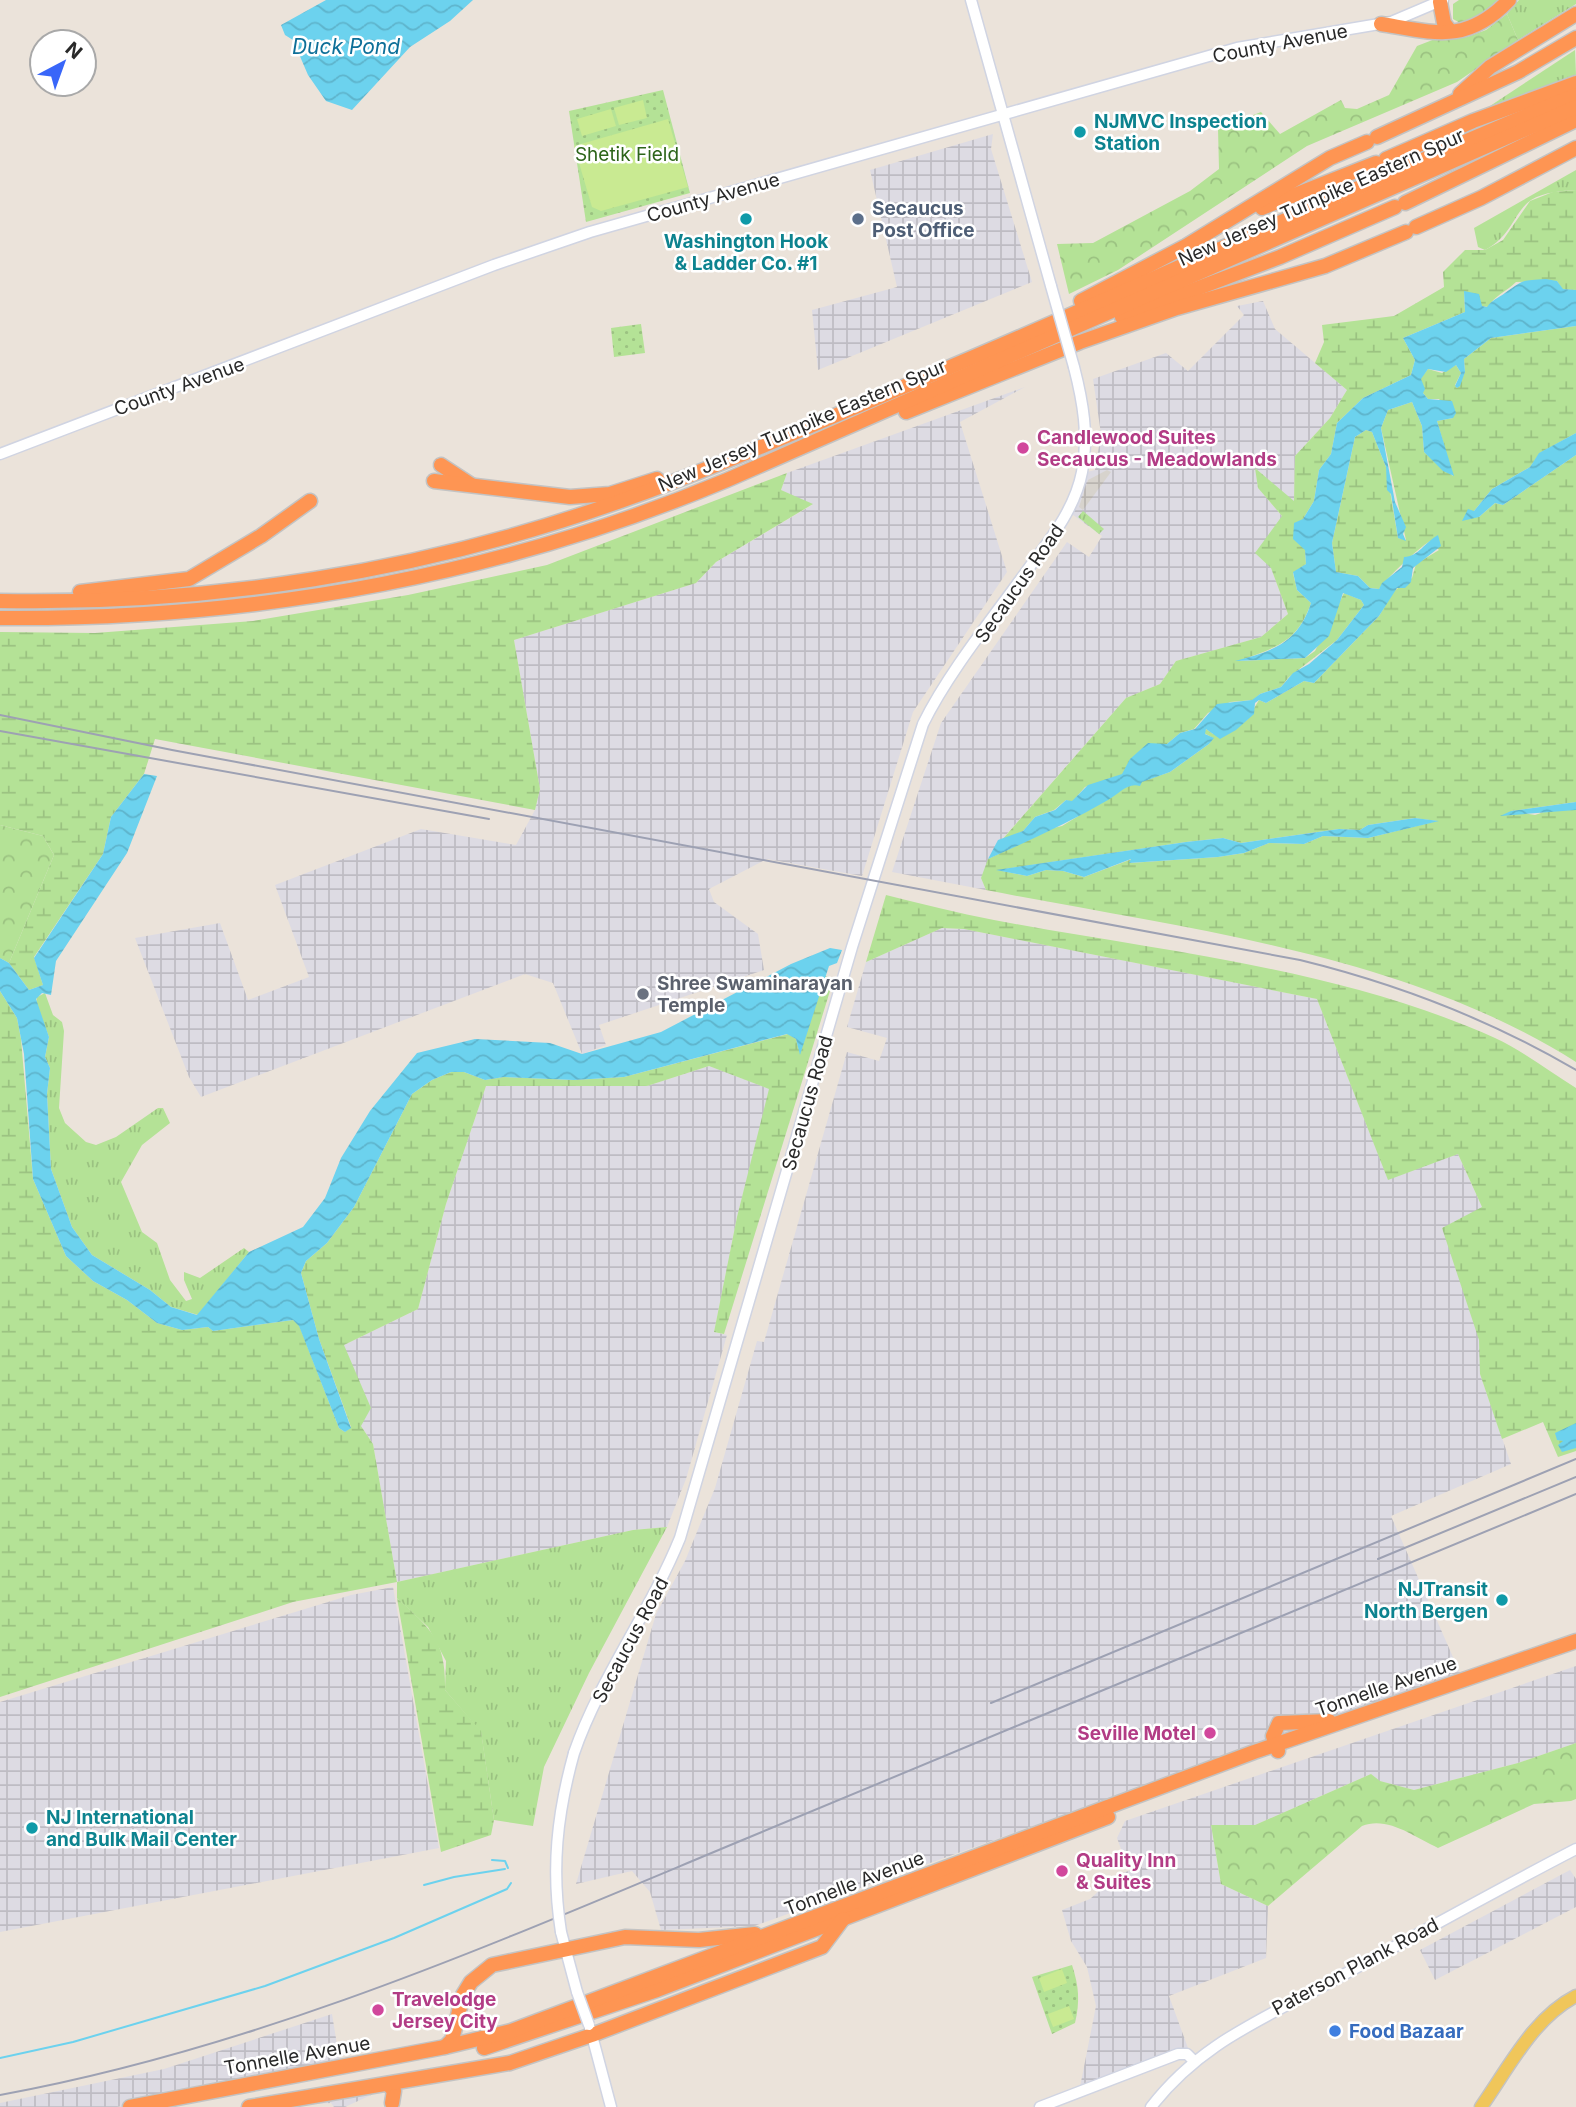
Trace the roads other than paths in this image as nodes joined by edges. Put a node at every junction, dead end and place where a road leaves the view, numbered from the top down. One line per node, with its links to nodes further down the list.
1 (971, 0): 13 (main road, Secaucus Road)
2 (1509, 0): 7 (highway)
3 (1442, 1): 5 (main road, County Avenue); 7 (highway)
4 (1576, 14): 11 (highway)
5 (1381, 24): 7 (highway); 13 (main road, County Avenue)
6 (1576, 27): 11 (highway)
7 (1450, 31)
8 (1576, 37): 11 (highway)
9 (1576, 83): 16 (highway)
10 (1576, 95): 17 (highway, New Jersey Turnpike Eastern Spur)
11 (1448, 105): 16 (highway)
12 (1576, 107): 18 (highway, New Jersey Turnpike Eastern Spur)
13 (1004, 115): 20 (main road, County Avenue); 34 (main road, Secaucus Road, bridge)
14 (1576, 121): 18 (highway)
15 (1575, 149): 19 (highway)
16 (1231, 220): 17 (highway)
17 (1010, 342): 21 (highway, New Jersey Turnpike Eastern Spur)
18 (985, 367): 19 (highway, New Jersey Turnpike Eastern Spur)
19 (818, 440): 27 (highway, New Jersey Turnpike Eastern Spur)
20 (0, 454)
21 (732, 458): 24 (highway); 26 (highway, New Jersey Turnpike Eastern Spur)
22 (442, 465): 24 (highway)
23 (434, 481): 24 (highway)
24 (474, 486)
25 (310, 501): 26 (highway)
26 (0, 600)
27 (0, 618)
28 (1576, 1641): 30 (highway, Tonnelle Avenue)
29 (1576, 1650): 30 (highway, Tonnelle Avenue)
30 (1277, 1748): 32 (highway, Tonnelle Avenue); 33 (highway, Tonnelle Avenue)
31 (1576, 1849): 38 (main road, Paterson Plank Road)
32 (844, 1918): 36 (highway); 42 (highway, Tonnelle Avenue)
33 (787, 1929): 34 (highway); 37 (highway, Tonnelle Avenue)
34 (564, 1949): 36 (main road, Secaucus Road, bridge); 37 (highway)
35 (1576, 1996): 47 (main road)
36 (590, 2030): 39 (highway); 44 (main road, Secaucus Road)
37 (446, 2047): 41 (highway, Tonnelle Avenue)
38 (1194, 2061): 45 (main road); 46 (main road, Paterson Plank Road)
39 (388, 2084): 40 (highway); 43 (highway)
40 (392, 2103)
41 (130, 2107)
42 (169, 2107)
43 (248, 2107)
44 (611, 2107)
45 (1040, 2107)
46 (1151, 2107)
47 (1481, 2107)

